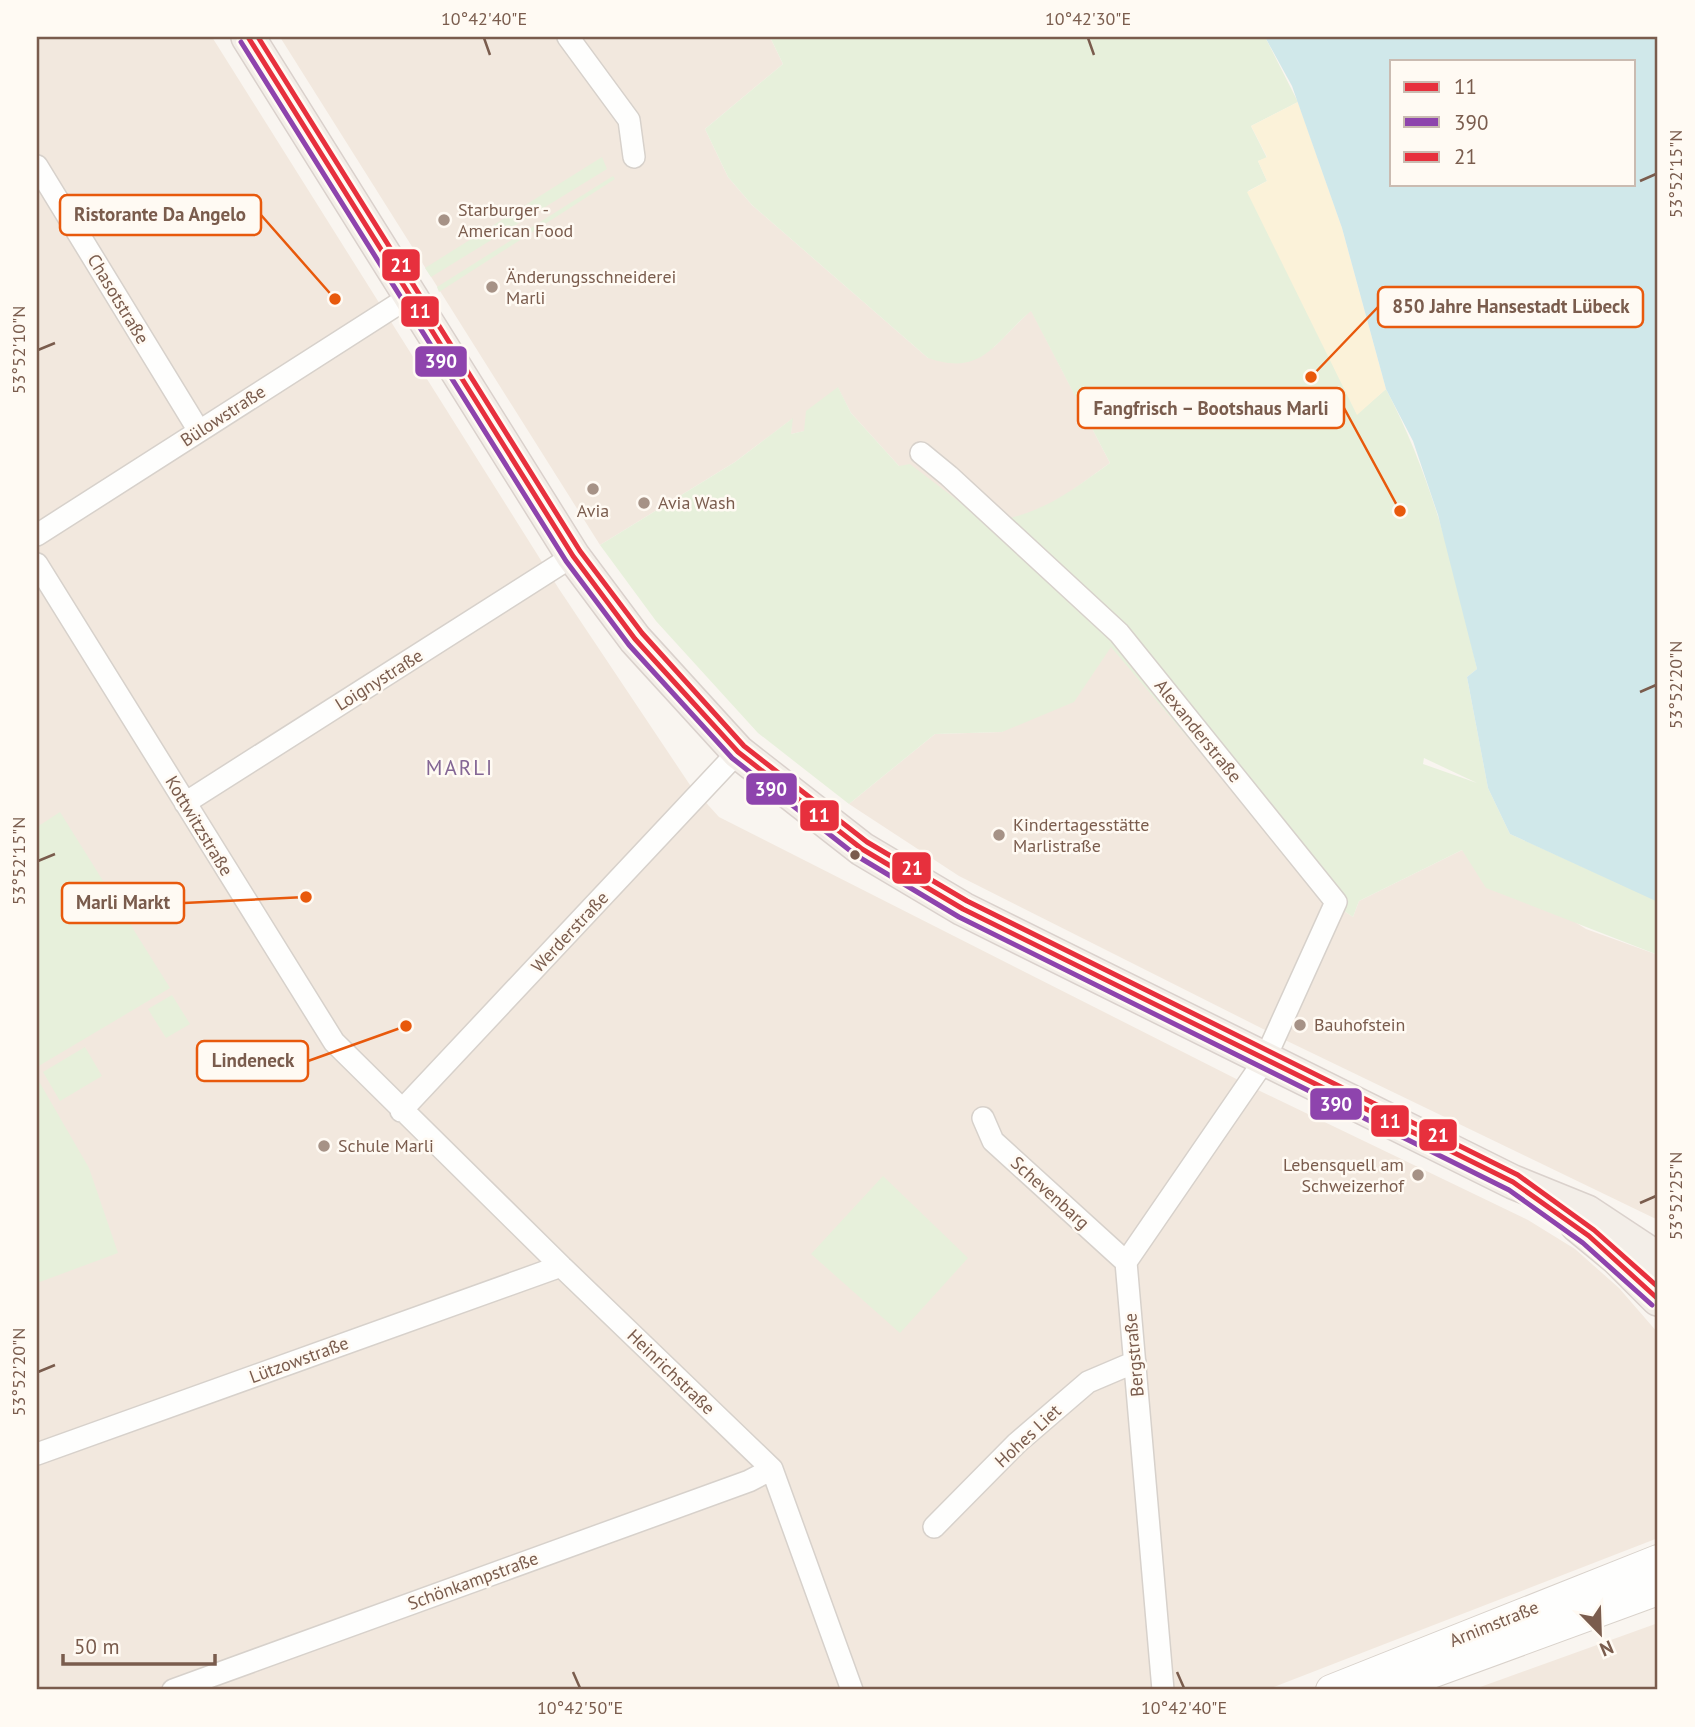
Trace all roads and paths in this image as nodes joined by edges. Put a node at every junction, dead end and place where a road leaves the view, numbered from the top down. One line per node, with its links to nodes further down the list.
1 (248, 37): 5 (main road)
2 (568, 37): 3 (street)
3 (634, 157)
4 (37, 166): 6 (street, Chasotstraße)
5 (409, 297): 6 (street, Bülowstraße); 9 (main road)
6 (199, 431): 8 (street, Bülowstraße)
7 (920, 453): 13 (street, Alexanderstraße)
8 (37, 535)
9 (573, 556): 11 (main road); 12 (street, Loignystraße)
10 (37, 564): 12 (street, Kottwitzstraße)
11 (738, 752): 13 (main road); 14 (street, Werderstraße)
12 (185, 803): 14 (street, Kottwitzstraße)
13 (1264, 1061): 16 (main road); 17 (street)
14 (401, 1111): 18 (street, Heinrichstraße)
15 (983, 1118): 17 (street, Schevenbarg)
16 (1636, 1252): 19 (main road)
17 (1126, 1262): 20 (street, Bergstraße)
18 (561, 1266): 21 (street, Lützowstraße); 22 (street, Heinrichstraße)
19 (1658, 1298)
20 (1135, 1362): 23 (street, Hohes Liet); 28 (street, Bergstraße)
21 (37, 1454)
22 (772, 1469): 26 (street, Schönkampstraße); 27 (street, Heinrichstraße)
23 (934, 1527)
24 (1658, 1560): 29 (main road, Arnimstraße)
25 (1658, 1590): 30 (main road, Arnimstraße)
26 (173, 1690)
27 (852, 1690)
28 (1163, 1690)
29 (1331, 1690)
30 (1385, 1690)

